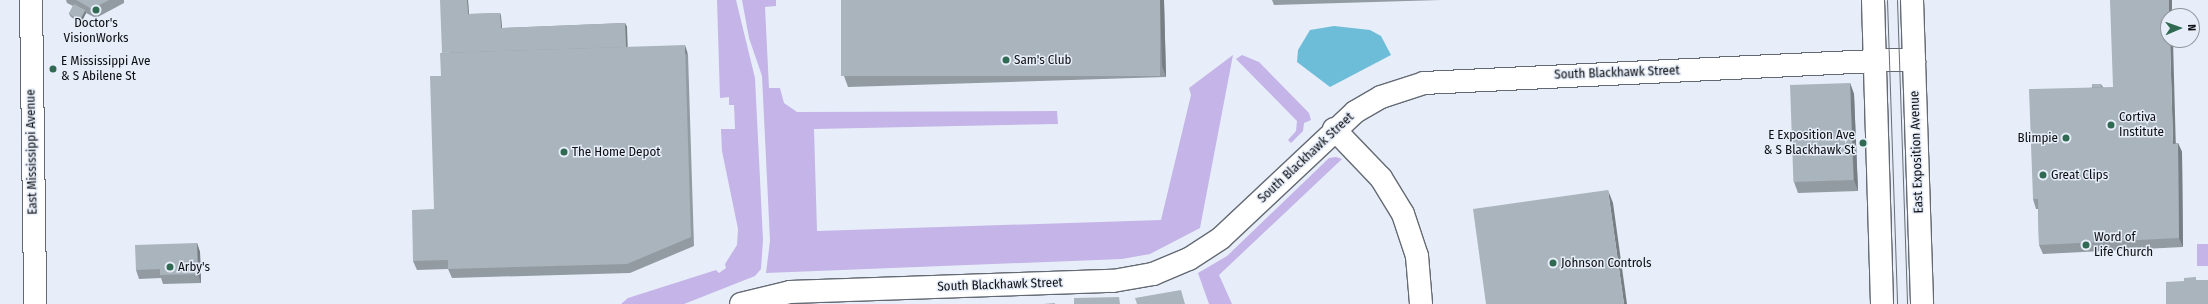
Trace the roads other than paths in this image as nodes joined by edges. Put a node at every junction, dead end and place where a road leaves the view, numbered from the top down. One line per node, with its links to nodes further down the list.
1 (31, 0): 7 (street, East Mississippi Avenue)
2 (1873, 0): 5 (street)
3 (1912, 0): 4 (street, East Exposition Avenue)
4 (1914, 60): 5 (street, South Blackhawk Street); 11 (street, East Exposition Avenue)
5 (1875, 63): 6 (street, South Blackhawk Street); 10 (street)
6 (1334, 129): 8 (street, South Blackhawk Street); 9 (street)
7 (35, 304)
8 (741, 304)
9 (1421, 304)
10 (1882, 304)
11 (1922, 304)

